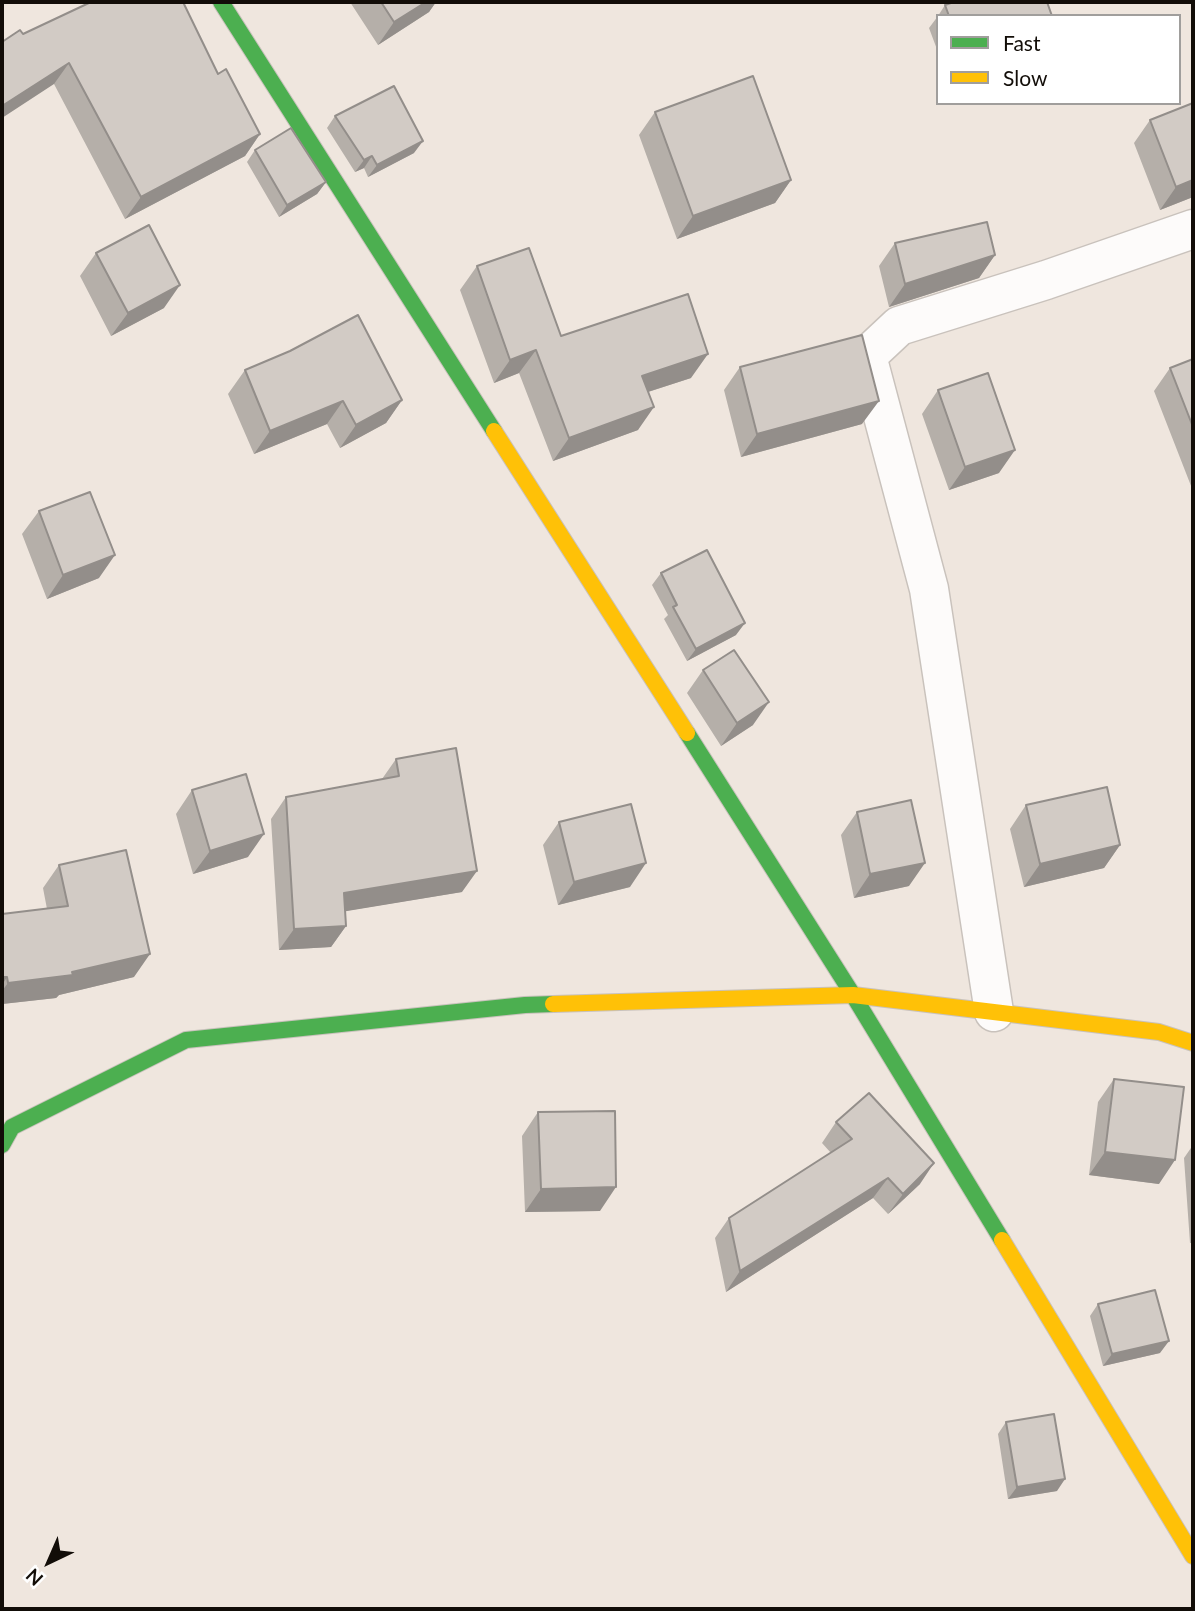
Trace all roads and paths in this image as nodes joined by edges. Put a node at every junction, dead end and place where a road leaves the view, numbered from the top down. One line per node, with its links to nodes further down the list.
1 (221, 2): 3 (street)
2 (1193, 229): 4 (street)
3 (853, 995): 4 (street); 6 (street); 7 (street)
4 (994, 1012): 5 (street)
5 (1193, 1043)
6 (2, 1145)
7 (1193, 1556)

